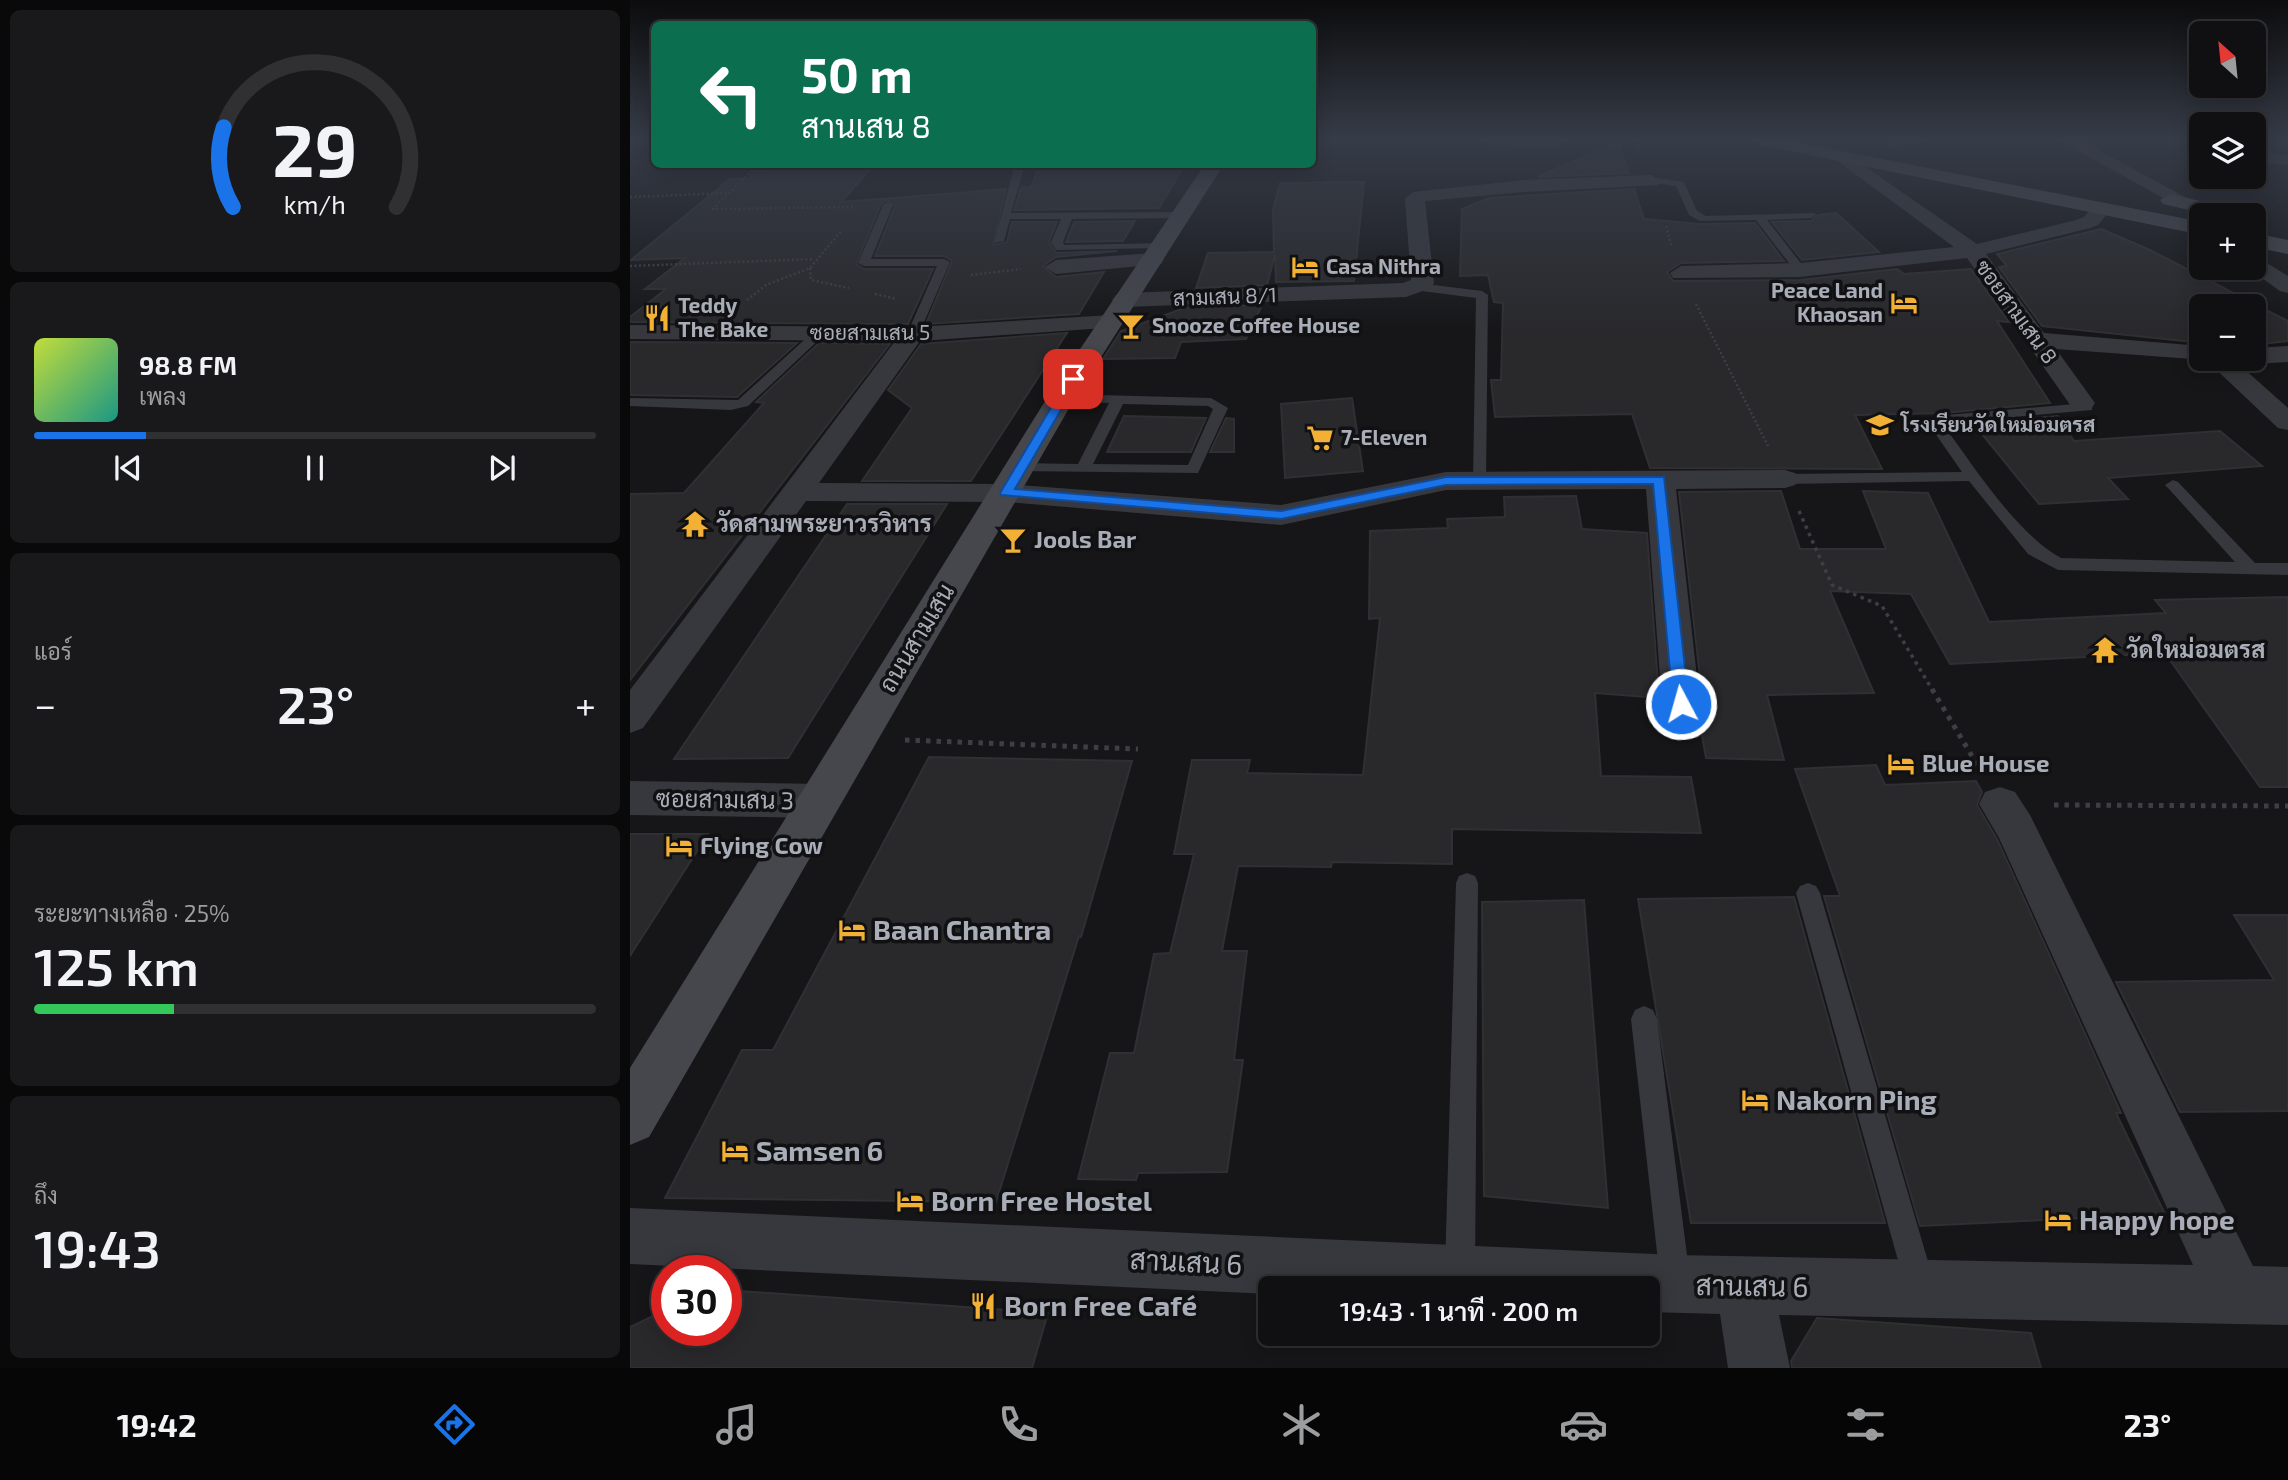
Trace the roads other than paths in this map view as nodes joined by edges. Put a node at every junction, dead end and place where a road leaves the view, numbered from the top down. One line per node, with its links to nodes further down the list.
1 (1009, 204): 12 (lane)
2 (1190, 204): 13 (main road, ถนนสามเสน)
3 (1415, 204): 33 (street)
4 (1690, 204): 16 (lane)
5 (1914, 204): 26 (street, ซอยสามเสน 8)
6 (2084, 204): 10 (main road)
7 (2128, 204): 15 (main road)
8 (2160, 204): 11 (main road)
9 (888, 205): 37 (lane)
10 (2102, 208): 19 (main road); 26 (street)
11 (2189, 209)
12 (1006, 215): 17 (lane); 24 (lane)
13 (1183, 215): 17 (lane); 27 (main road, ถนนสามเสน)
14 (1811, 215): 16 (lane)
15 (2189, 216)
16 (1759, 217): 29 (lane)
17 (1067, 218): 27 (lane)
18 (2266, 225): 20 (main road)
19 (2189, 226)
20 (2288, 226)
21 (2266, 229): 23 (main road)
22 (2266, 233): 25 (main road)
23 (2288, 237)
24 (998, 241)
25 (2288, 247)
26 (1973, 251): 29 (street); 38 (street, ซอยสามเสน 8)
27 (1158, 252): 28 (street); 34 (main road, ถนนสามเสน)
28 (1056, 267)
29 (1800, 270): 31 (street)
30 (2266, 270): 32 (street)
31 (1681, 273)
32 (2288, 286)
33 (1418, 288): 34 (street, สามเสน 8/1); 52 (lane)
34 (1117, 311): 37 (street, ซอยสามเสน 5); 43 (main road, ถนนสามเสน)
35 (630, 332): 36 (street, ซอยสามเสน 5)
36 (819, 334): 37 (street, ซอยสามเสน 5); 45 (lane)
37 (913, 334): 55 (street)
38 (2035, 340): 39 (street); 46 (street, ซอยสามเสน 8)
39 (2189, 353)
40 (2288, 354): 41 (street)
41 (2266, 355)
42 (2231, 371): 47 (street)
43 (1061, 398): 44 (lane); 51 (main road, ถนนสามเสน)
44 (1117, 401): 48 (lane); 48 (lane)
45 (630, 402)
46 (2082, 403): 49 (lane)
47 (2288, 422)
48 (1083, 469): 51 (lane)
49 (1973, 476): 50 (lane); 56 (lane)
50 (1785, 479): 53 (street)
51 (1013, 480): 52 (street); 55 (street); 61 (main road, ถนนสามเสน)
52 (1481, 480): 53 (street)
53 (1660, 480): 58 (street)
54 (2173, 485): 56 (lane)
55 (800, 492): 59 (street)
56 (2251, 569): 57 (lane)
57 (2288, 569)
58 (1681, 704)
59 (630, 719)
60 (630, 798): 61 (street, ซอยสามเสน 3)
61 (820, 802): 66 (main road, ถนนสามเสน)
62 (2000, 804): 72 (street)
63 (1467, 883): 68 (lane)
64 (1808, 893): 71 (lane)
65 (1644, 1019): 69 (lane)
66 (630, 1118)
67 (630, 1236): 68 (street, สานเสน 6)
68 (1460, 1274): 69 (street, สานเสน 6)
69 (1676, 1284): 70 (street, สานเสน 6)
70 (1745, 1287): 71 (street, สานเสน 6); 73 (street)
71 (1921, 1290): 72 (street, สานเสน 6)
72 (2262, 1295)
73 (1759, 1368)

